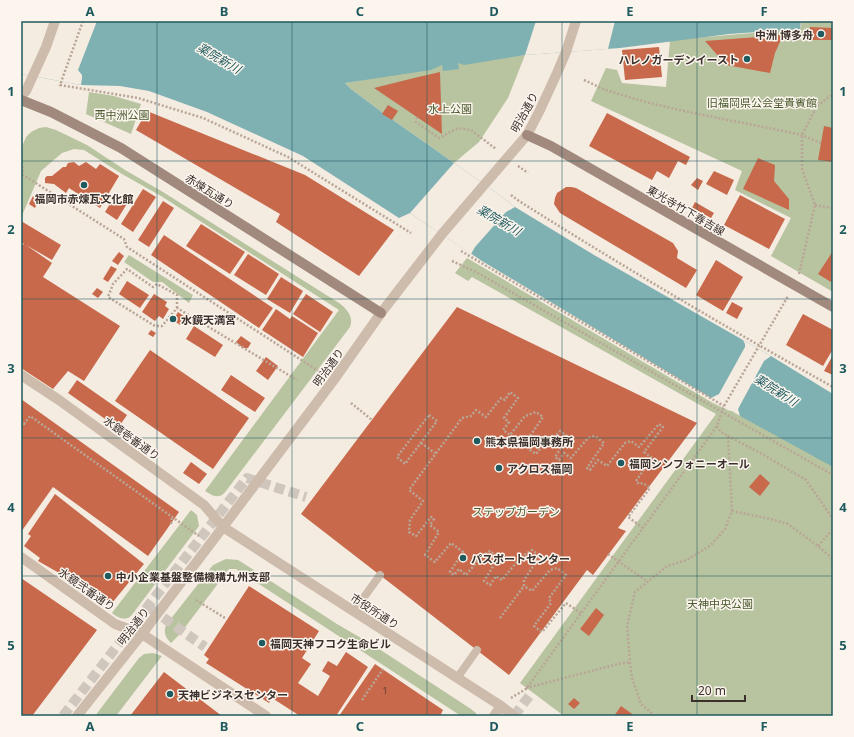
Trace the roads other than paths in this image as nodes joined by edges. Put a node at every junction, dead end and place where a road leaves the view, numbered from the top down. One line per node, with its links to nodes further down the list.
1 (55, 21): 3 (street)
2 (576, 21): 5 (street, 明治通り)
3 (21, 96)
4 (21, 100): 7 (main road, 赤煉瓦通り)
5 (527, 135): 6 (main road, 東光寺竹下春吉線); 7 (street, 明治通り)
6 (833, 307)
7 (381, 313): 9 (street, 明治通り)
8 (21, 375): 9 (street, 水鏡壱番通り)
9 (223, 527): 12 (street, 市役所通り); 13 (street, 明治通り)
10 (21, 557): 13 (street, 水鏡弐番通り)
11 (380, 575): 12 (lane)
12 (354, 611): 15 (street, 市役所通り)
13 (142, 634): 17 (street, 明治通り); 18 (street, 水鏡弐番通り)
14 (477, 650): 15 (lane)
15 (457, 678): 16 (street, 市役所通り)
16 (501, 706): 19 (street); 20 (street, 市役所通り)
17 (77, 716)
18 (266, 716)
19 (494, 716)
20 (514, 716)

